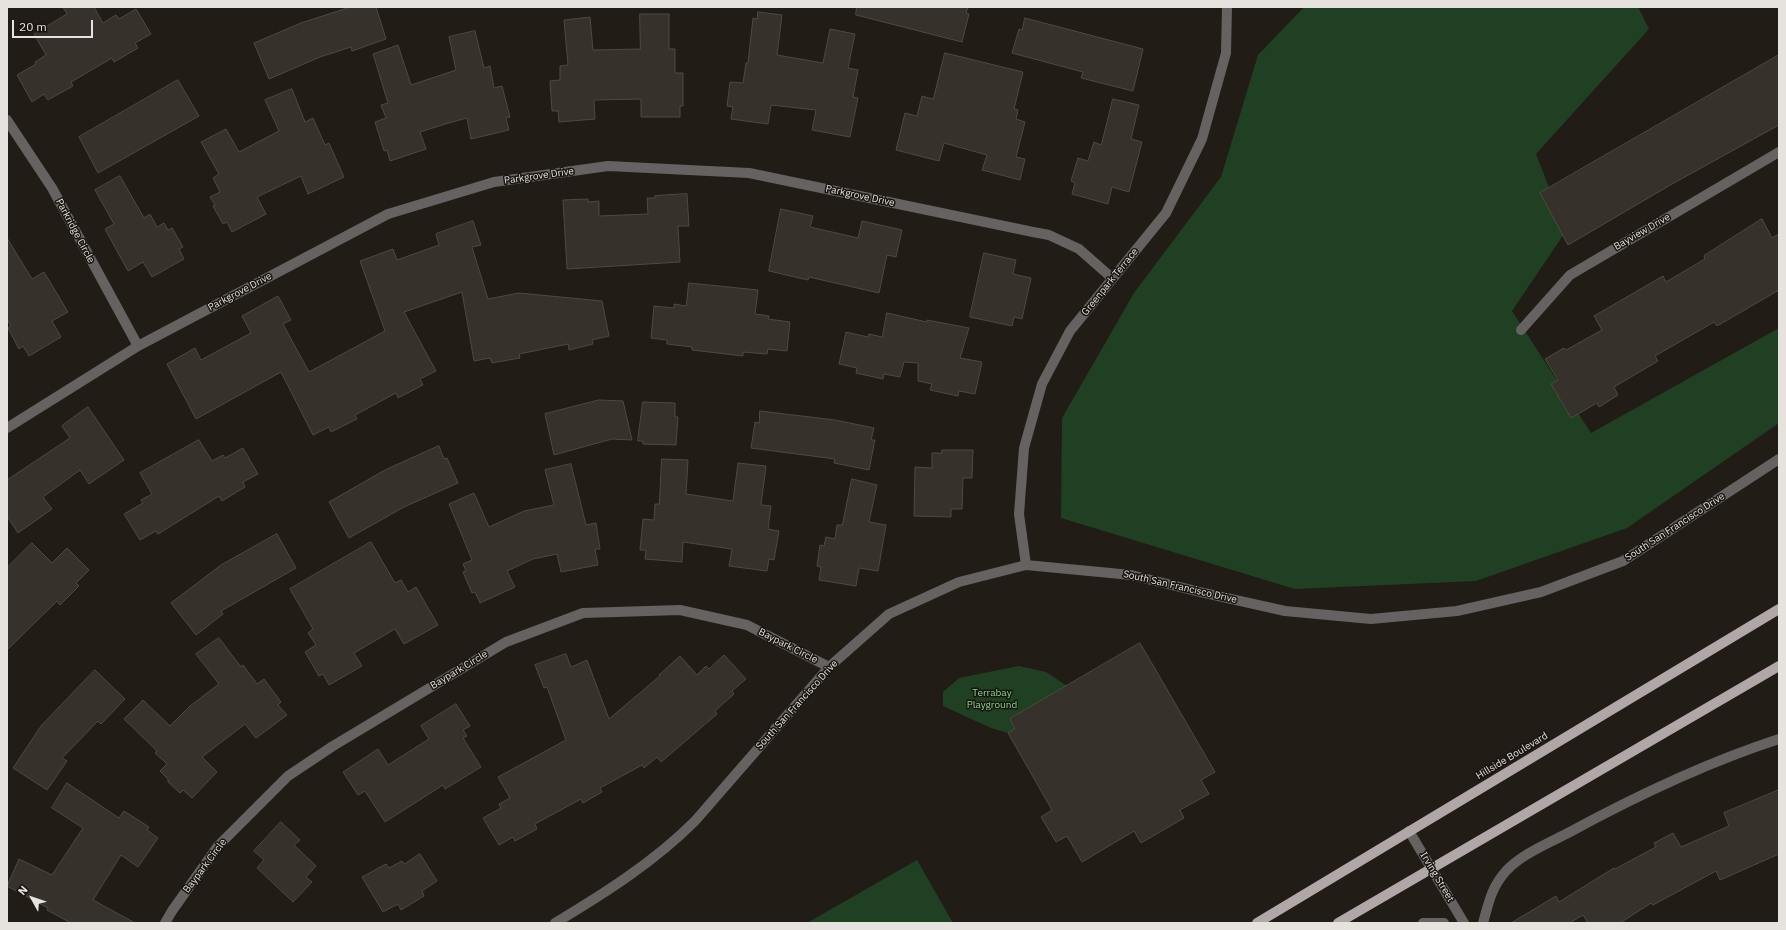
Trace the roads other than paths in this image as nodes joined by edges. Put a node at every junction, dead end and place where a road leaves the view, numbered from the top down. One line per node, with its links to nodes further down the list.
1 (1227, 7): 4 (street, Greenpark Terrace)
2 (7, 120): 6 (street, Parkridge Circle)
3 (1779, 152): 5 (street, Bayview Drive)
4 (1112, 278): 6 (street, Parkgrove Drive); 9 (street, Greenpark Terrace)
5 (1521, 330)
6 (138, 346): 7 (street, Parkgrove Drive)
7 (7, 428)
8 (1779, 459): 9 (street, South San Francisco Drive)
9 (1026, 565): 12 (street, South San Francisco Drive)
10 (1779, 609): 14 (main road, Hillside Boulevard)
11 (1779, 666): 15 (main road)
12 (829, 667): 16 (street, Baypark Circle); 17 (street, South San Francisco Drive)
13 (1779, 739): 23 (street)
14 (1409, 831): 15 (street, Irving Street); 18 (main road, Hillside Boulevard)
15 (1432, 869): 19 (main road); 22 (street, Irving Street)
16 (165, 923)
17 (555, 923)
18 (1257, 923)
19 (1338, 923)
20 (1423, 923): 21 (street)
21 (1444, 923)
22 (1464, 923)
23 (1483, 923)

